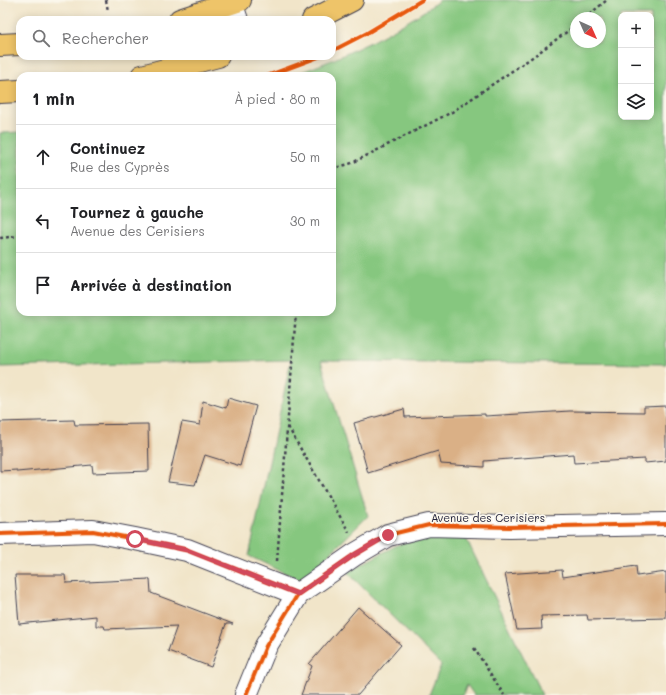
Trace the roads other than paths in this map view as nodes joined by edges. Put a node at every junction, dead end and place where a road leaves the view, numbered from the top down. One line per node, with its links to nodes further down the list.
1 (352, 0): 4 (main road)
2 (234, 6): 3 (main road)
3 (195, 16)
4 (321, 16)
5 (16, 44): 6 (main road)
6 (0, 45)
7 (203, 60): 8 (main road)
8 (157, 72)
9 (16, 91): 10 (main road)
10 (0, 92)
11 (666, 524): 13 (street, Avenue des Cerisiers)
12 (0, 534): 13 (street)
13 (298, 594): 14 (street, Avenue des Cerisiers)
14 (246, 695)

